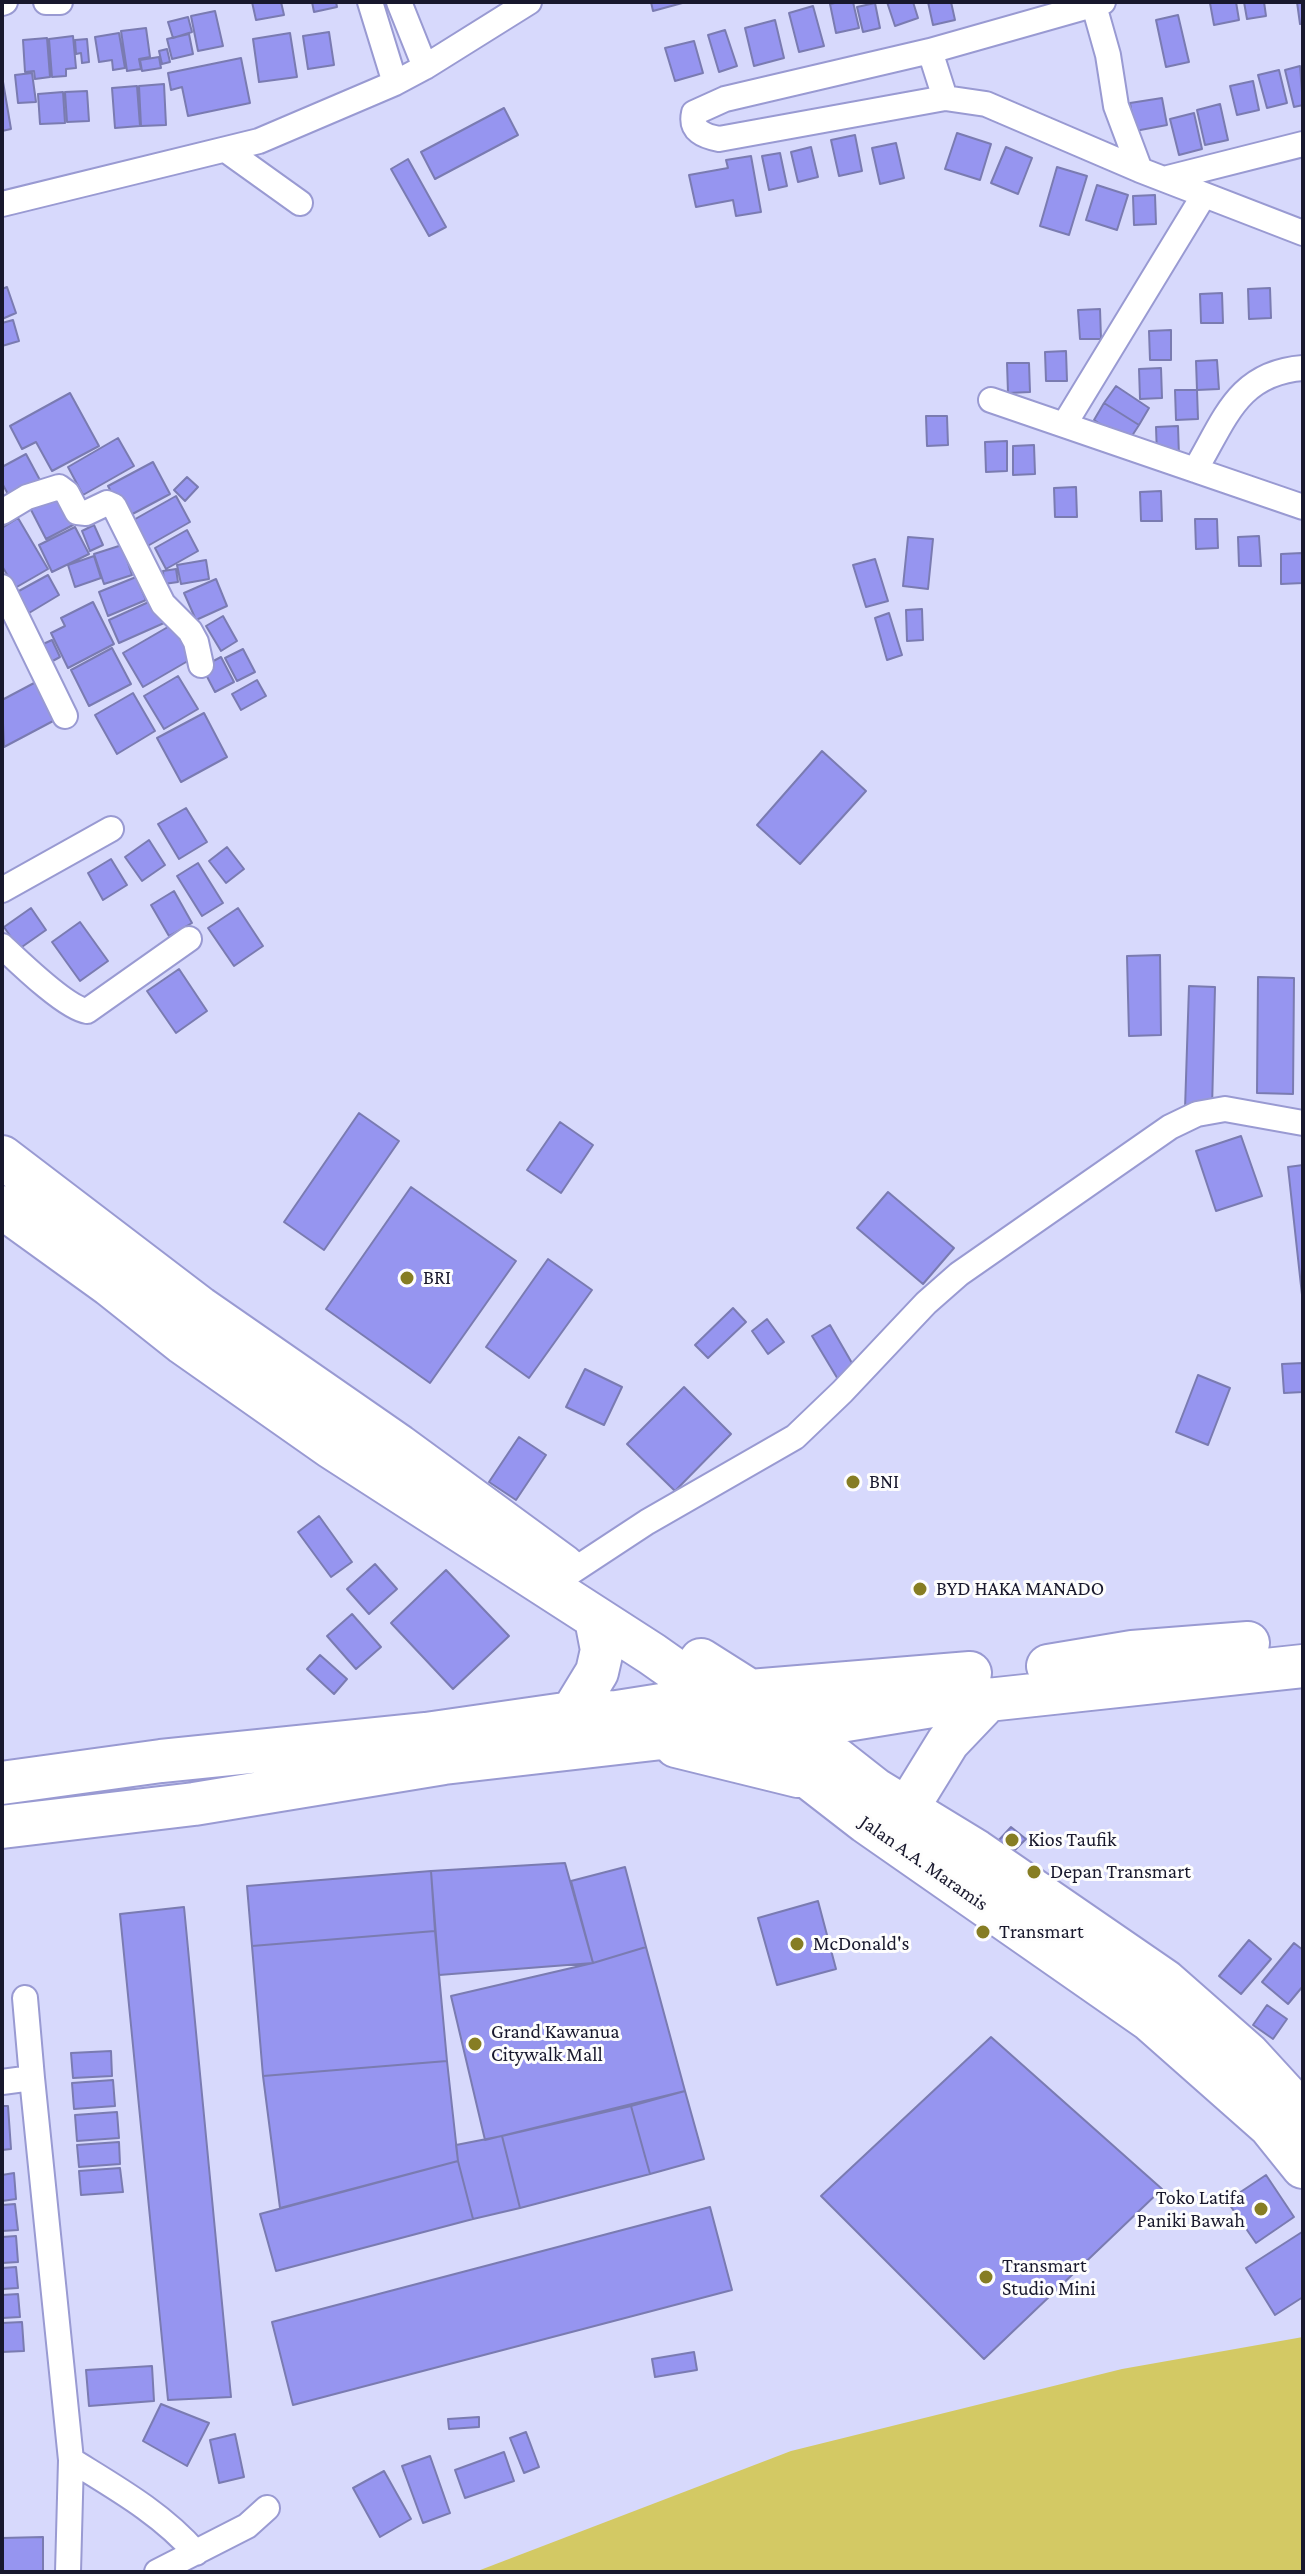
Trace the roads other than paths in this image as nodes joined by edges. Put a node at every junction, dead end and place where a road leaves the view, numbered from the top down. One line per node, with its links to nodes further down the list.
1 (49, 2): 2 (street)
2 (60, 2)
3 (370, 2): 9 (street)
4 (399, 2): 8 (street)
5 (529, 2): 8 (street)
6 (1097, 3): 7 (street); 13 (street)
7 (930, 51): 10 (street); 10 (street)
8 (425, 67): 9 (street)
9 (395, 83): 12 (street)
10 (945, 98): 13 (street)
11 (1303, 144): 14 (street)
12 (226, 150): 16 (street); 17 (street)
13 (1140, 170): 14 (street)
14 (1164, 179): 15 (street)
15 (1204, 195): 18 (street); 21 (street)
16 (300, 203)
17 (2, 204)
18 (1303, 233)
19 (1303, 368): 22 (street)
20 (991, 400): 21 (street)
21 (1064, 425): 22 (street)
22 (1195, 470): 23 (street)
23 (1303, 507)
24 (2, 512): 26 (street)
25 (2, 587): 27 (street)
26 (201, 665)
27 (65, 716)
28 (111, 829): 29 (street)
29 (2, 890)
30 (189, 939): 31 (street)
31 (2, 946)
32 (1303, 1123): 35 (street)
33 (2, 1157): 35 (highway)
34 (2, 1207): 36 (highway, Jalan A.A. Maramis)
35 (571, 1572): 41 (highway)
36 (596, 1619): 41 (highway, Jalan A.A. Maramis); 42 (highway)
37 (1303, 1637): 39 (highway)
38 (1303, 1666): 39 (highway)
39 (1130, 1668): 40 (highway); 41 (highway)
40 (989, 1699): 43 (highway); 47 (highway)
41 (736, 1706): 42 (highway); 43 (highway); 44 (highway); 45 (highway, Jalan A.A. Maramis)
42 (572, 1713): 46 (highway)
43 (797, 1728): 47 (highway)
44 (648, 1739): 45 (highway); 48 (highway)
45 (807, 1778): 53 (highway, Jalan A.A. Maramis)
46 (2, 1783)
47 (908, 1807): 52 (highway)
48 (2, 1827)
49 (25, 1998): 50 (street)
50 (32, 2078): 51 (street); 54 (street)
51 (2, 2082)
52 (1303, 2114)
53 (1303, 2167)
54 (71, 2460): 56 (street); 57 (street)
55 (267, 2508): 56 (street)
56 (196, 2553): 58 (street)
57 (68, 2572)
58 (157, 2572)

